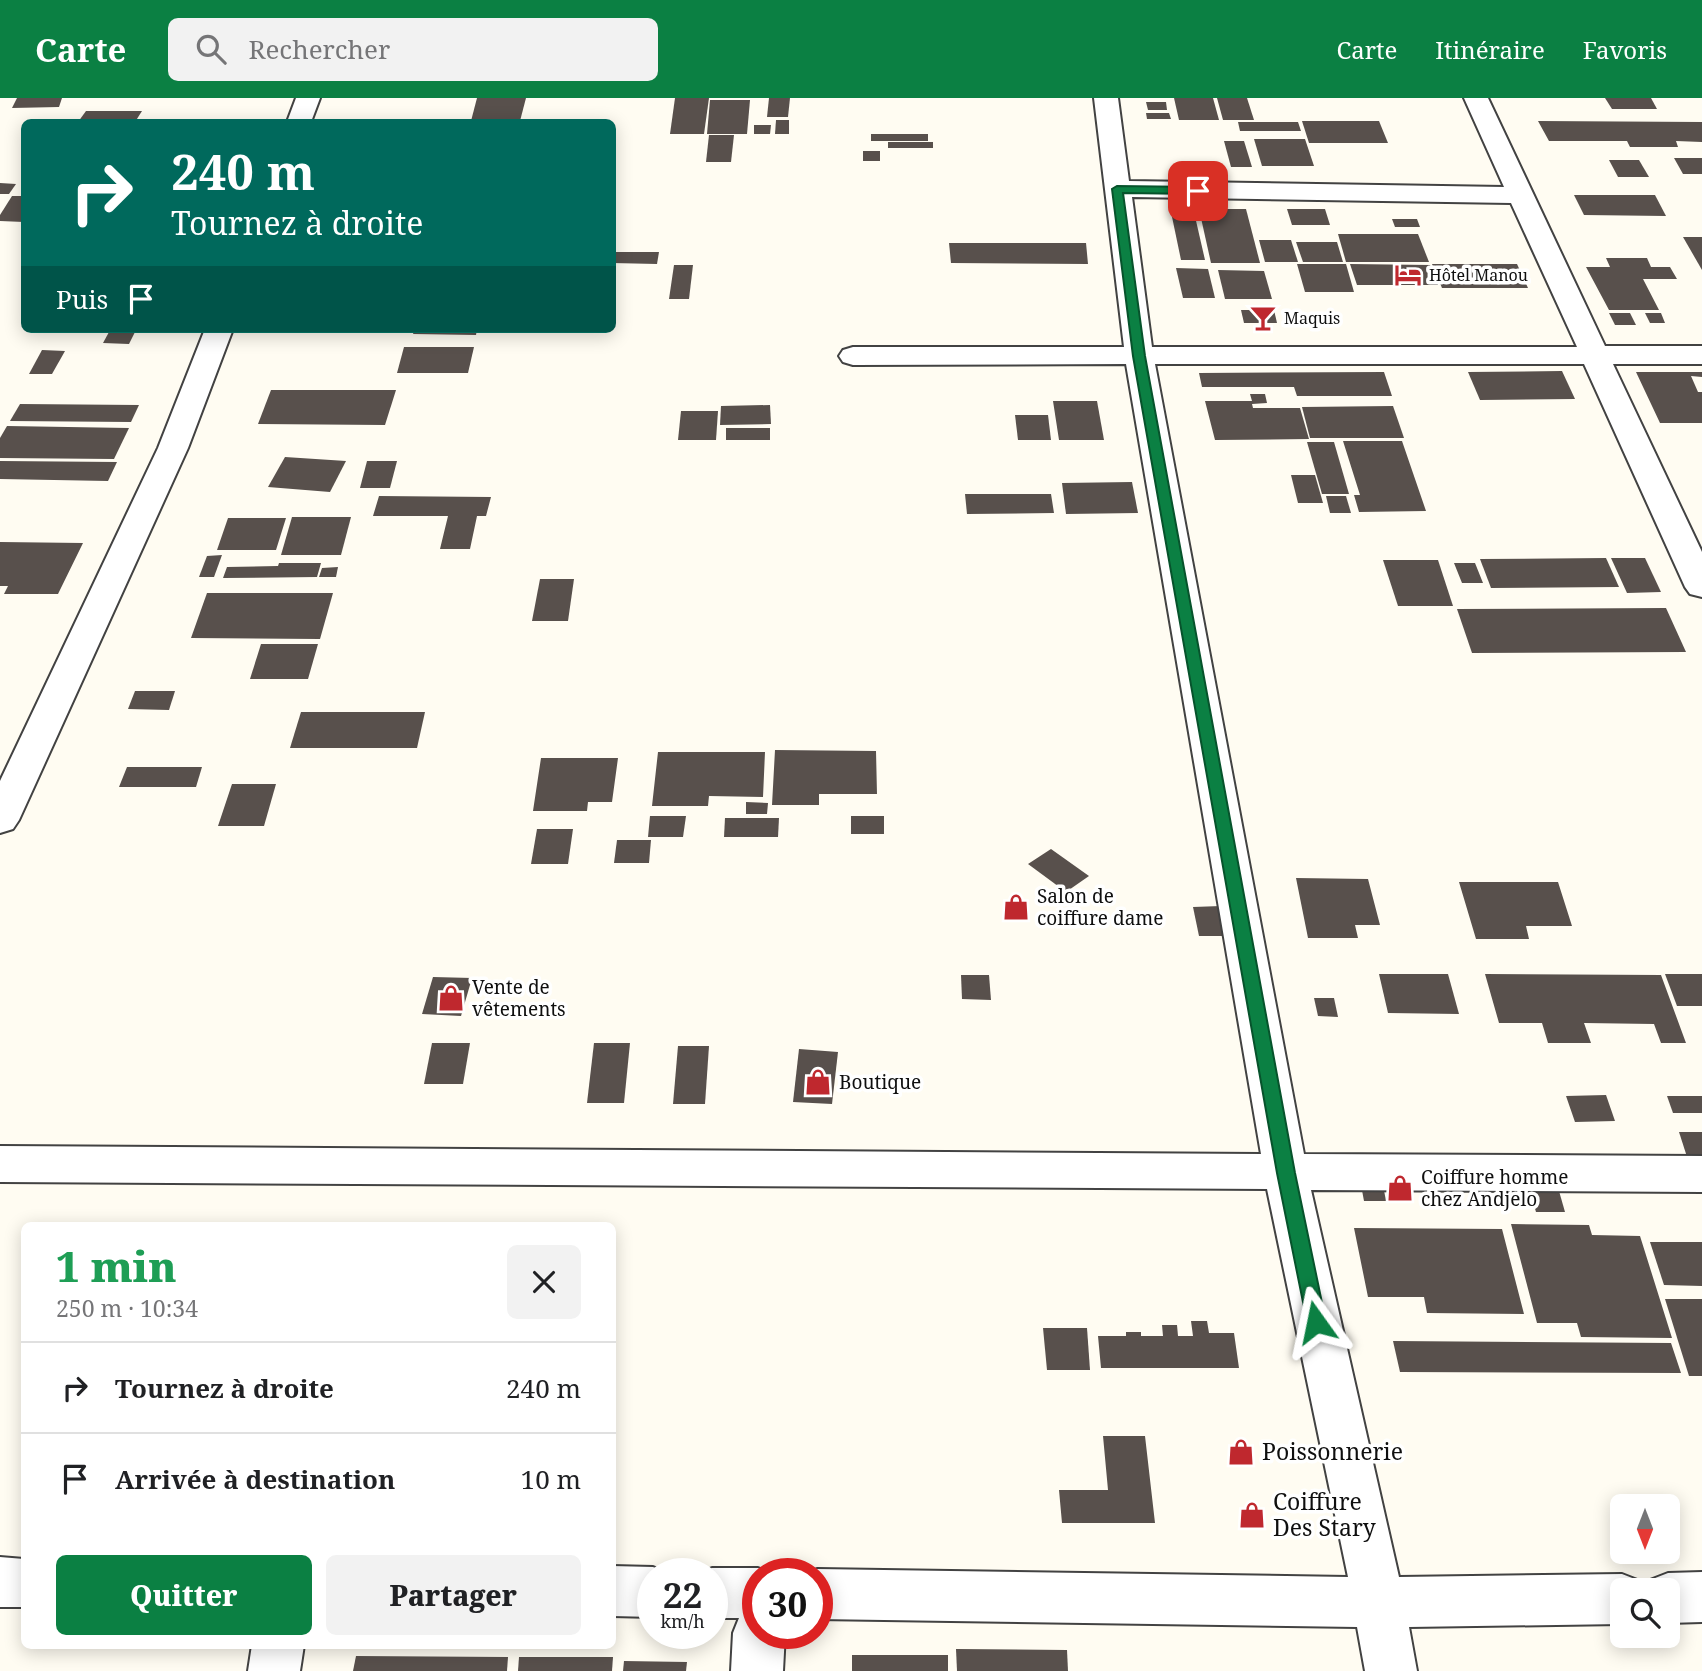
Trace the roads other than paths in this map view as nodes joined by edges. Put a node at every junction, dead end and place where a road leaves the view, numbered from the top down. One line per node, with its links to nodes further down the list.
1 (308, 98): 4 (street)
2 (1106, 98): 5 (street)
3 (1476, 98): 6 (street)
4 (300, 119)
5 (1117, 189): 6 (street); 11 (street)
6 (1521, 195): 8 (street)
7 (217, 333): 13 (street)
8 (1595, 355): 9 (street); 11 (street); 12 (street)
9 (1702, 355)
10 (853, 356): 11 (street)
11 (1139, 356): 15 (street)
12 (1702, 587)
13 (0, 820)
14 (0, 1164): 15 (street)
15 (1286, 1173): 16 (street); 25 (street)
16 (1702, 1174)
17 (0, 1583): 18 (street)
18 (21, 1583)
19 (616, 1591): 20 (street)
20 (637, 1592)
21 (833, 1594): 25 (street)
22 (1702, 1597): 23 (street)
23 (1680, 1598)
24 (1610, 1599): 25 (street)
25 (1380, 1602): 30 (street)
26 (277, 1649): 28 (street)
27 (758, 1649): 29 (street)
28 (274, 1671)
29 (757, 1671)
30 (1391, 1671)

